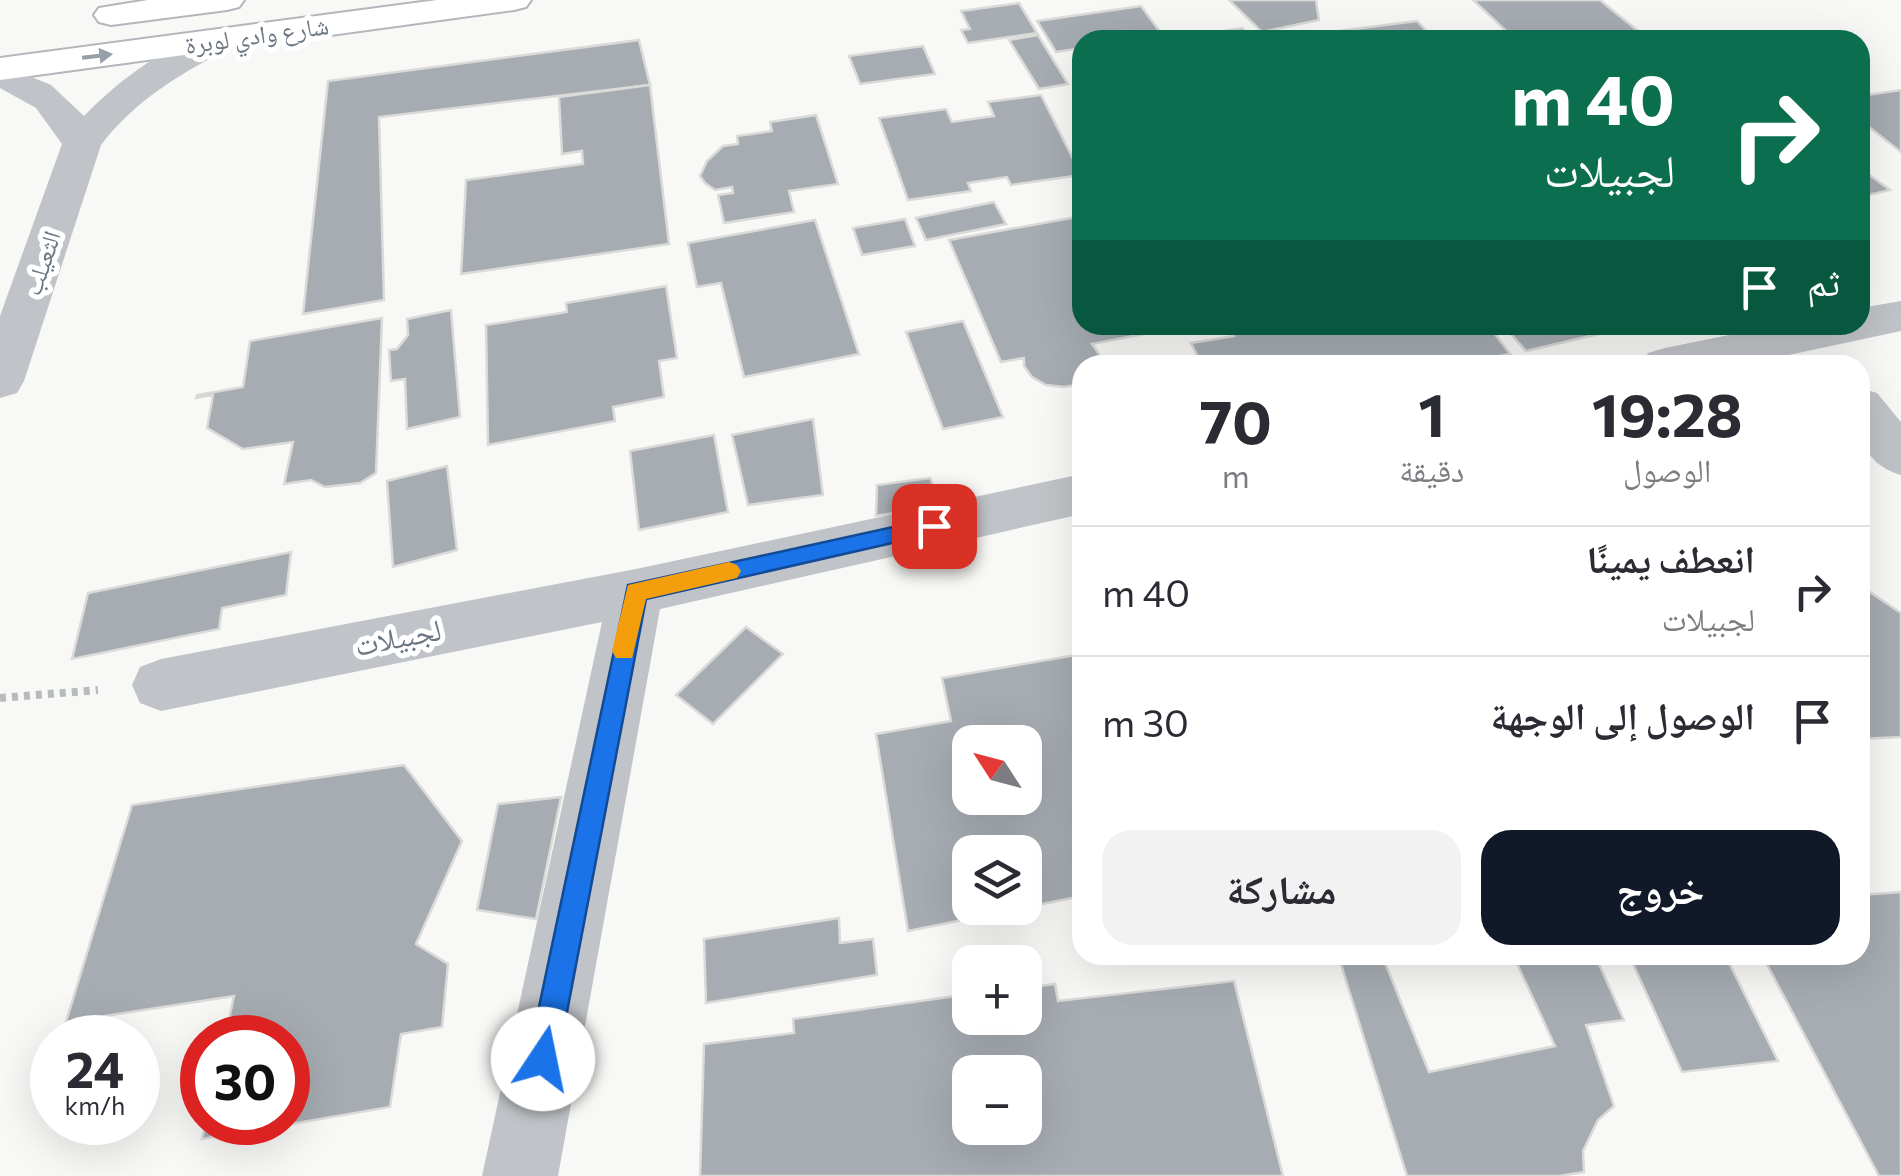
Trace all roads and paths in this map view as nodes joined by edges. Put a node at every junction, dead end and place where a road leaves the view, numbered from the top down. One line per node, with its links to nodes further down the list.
1 (227, 0): 3 (street, شارع وادي لوبرة)
2 (514, 0): 4 (street, شارع وادي لوبرة)
3 (76, 20)
4 (223, 40): 5 (street, شارع وادي لوبرة, one-way to 4); 6 (street, الثعيلب)
5 (0, 72): 6 (street)
6 (82, 144): 12 (street, الثعيلب)
7 (1901, 316): 8 (street)
8 (1870, 322)
9 (1839, 335): 10 (street)
10 (1815, 350): 11 (street)
11 (1765, 355)
12 (0, 381)
13 (1870, 418): 14 (street)
14 (1901, 456)
15 (1072, 496): 16 (street, لجبيلات)
16 (636, 592): 17 (street, لجبيلات); 19 (street)
17 (161, 684): 18 (path)
18 (0, 698)
19 (520, 1176)

